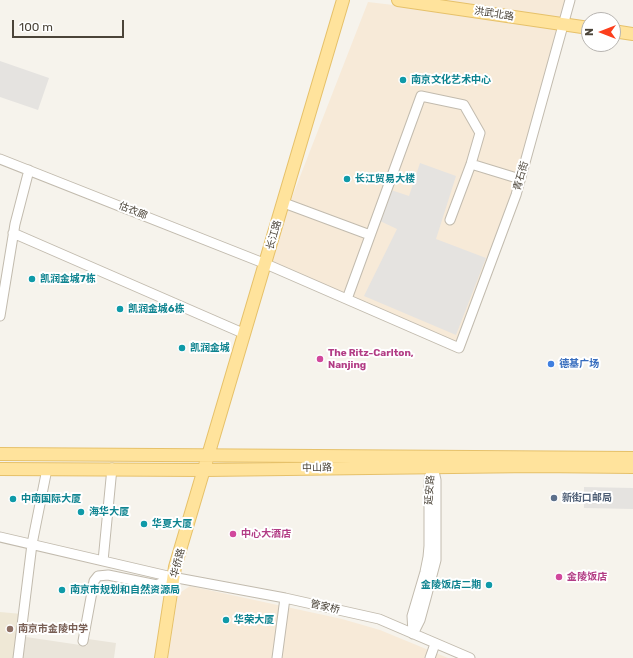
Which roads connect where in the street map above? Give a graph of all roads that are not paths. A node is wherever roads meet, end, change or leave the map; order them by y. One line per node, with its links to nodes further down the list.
1 (343, 0): 12 (main road, 长江路)
2 (398, 0): 4 (main road, 洪武北路)
3 (570, 0): 4 (street, 青石街)
4 (563, 25): 5 (main road, 洪武北路); 20 (street, 青石街)
5 (581, 27)
6 (621, 32): 7 (main road)
7 (633, 34)
8 (0, 159): 10 (street, 估衣廊)
9 (471, 164): 11 (street); 13 (street); 15 (street)
10 (29, 170): 14 (street); 16 (street, 估衣廊)
11 (520, 179)
12 (284, 203): 15 (street); 16 (main road, 长江路)
13 (450, 220)
14 (14, 233): 18 (street); 19 (street)
15 (370, 235): 17 (street)
16 (266, 264): 17 (street, 估衣廊); 19 (main road, 长江路)
17 (347, 299): 20 (street, 估衣廊)
18 (0, 316)
19 (245, 334): 22 (main road, 长江路)
20 (459, 348)
21 (0, 454): 22 (main road, 中山路); 23 (street)
22 (209, 455): 23 (main road, 中山路); 31 (main road, 长江路)
23 (537, 457): 24 (main road, 中山路)
24 (569, 457): 25 (street)
25 (633, 458)
26 (433, 467): 27 (main road, 中山路); 31 (main road, 中山路); 37 (street, 延安路)
27 (633, 467)
28 (112, 468): 30 (main road, 中山路); 31 (main road, 中山路); 34 (street)
29 (0, 469): 30 (main road, 中山路)
30 (47, 469): 33 (street)
31 (205, 470): 35 (main road, 华侨路)
32 (0, 537): 33 (street, 管家桥)
33 (32, 544): 34 (street, 管家桥); 40 (street)
34 (103, 561): 35 (street, 管家桥)
35 (173, 577): 36 (street, 管家桥); 38 (street); 41 (main road, 华侨路)
36 (285, 598): 37 (street, 管家桥); 42 (street)
37 (413, 634): 39 (street, 管家桥)
38 (83, 641)
39 (435, 644): 43 (street); 44 (street, 管家桥)
40 (18, 658)
41 (161, 658)
42 (277, 658)
43 (430, 658)
44 (470, 658)

